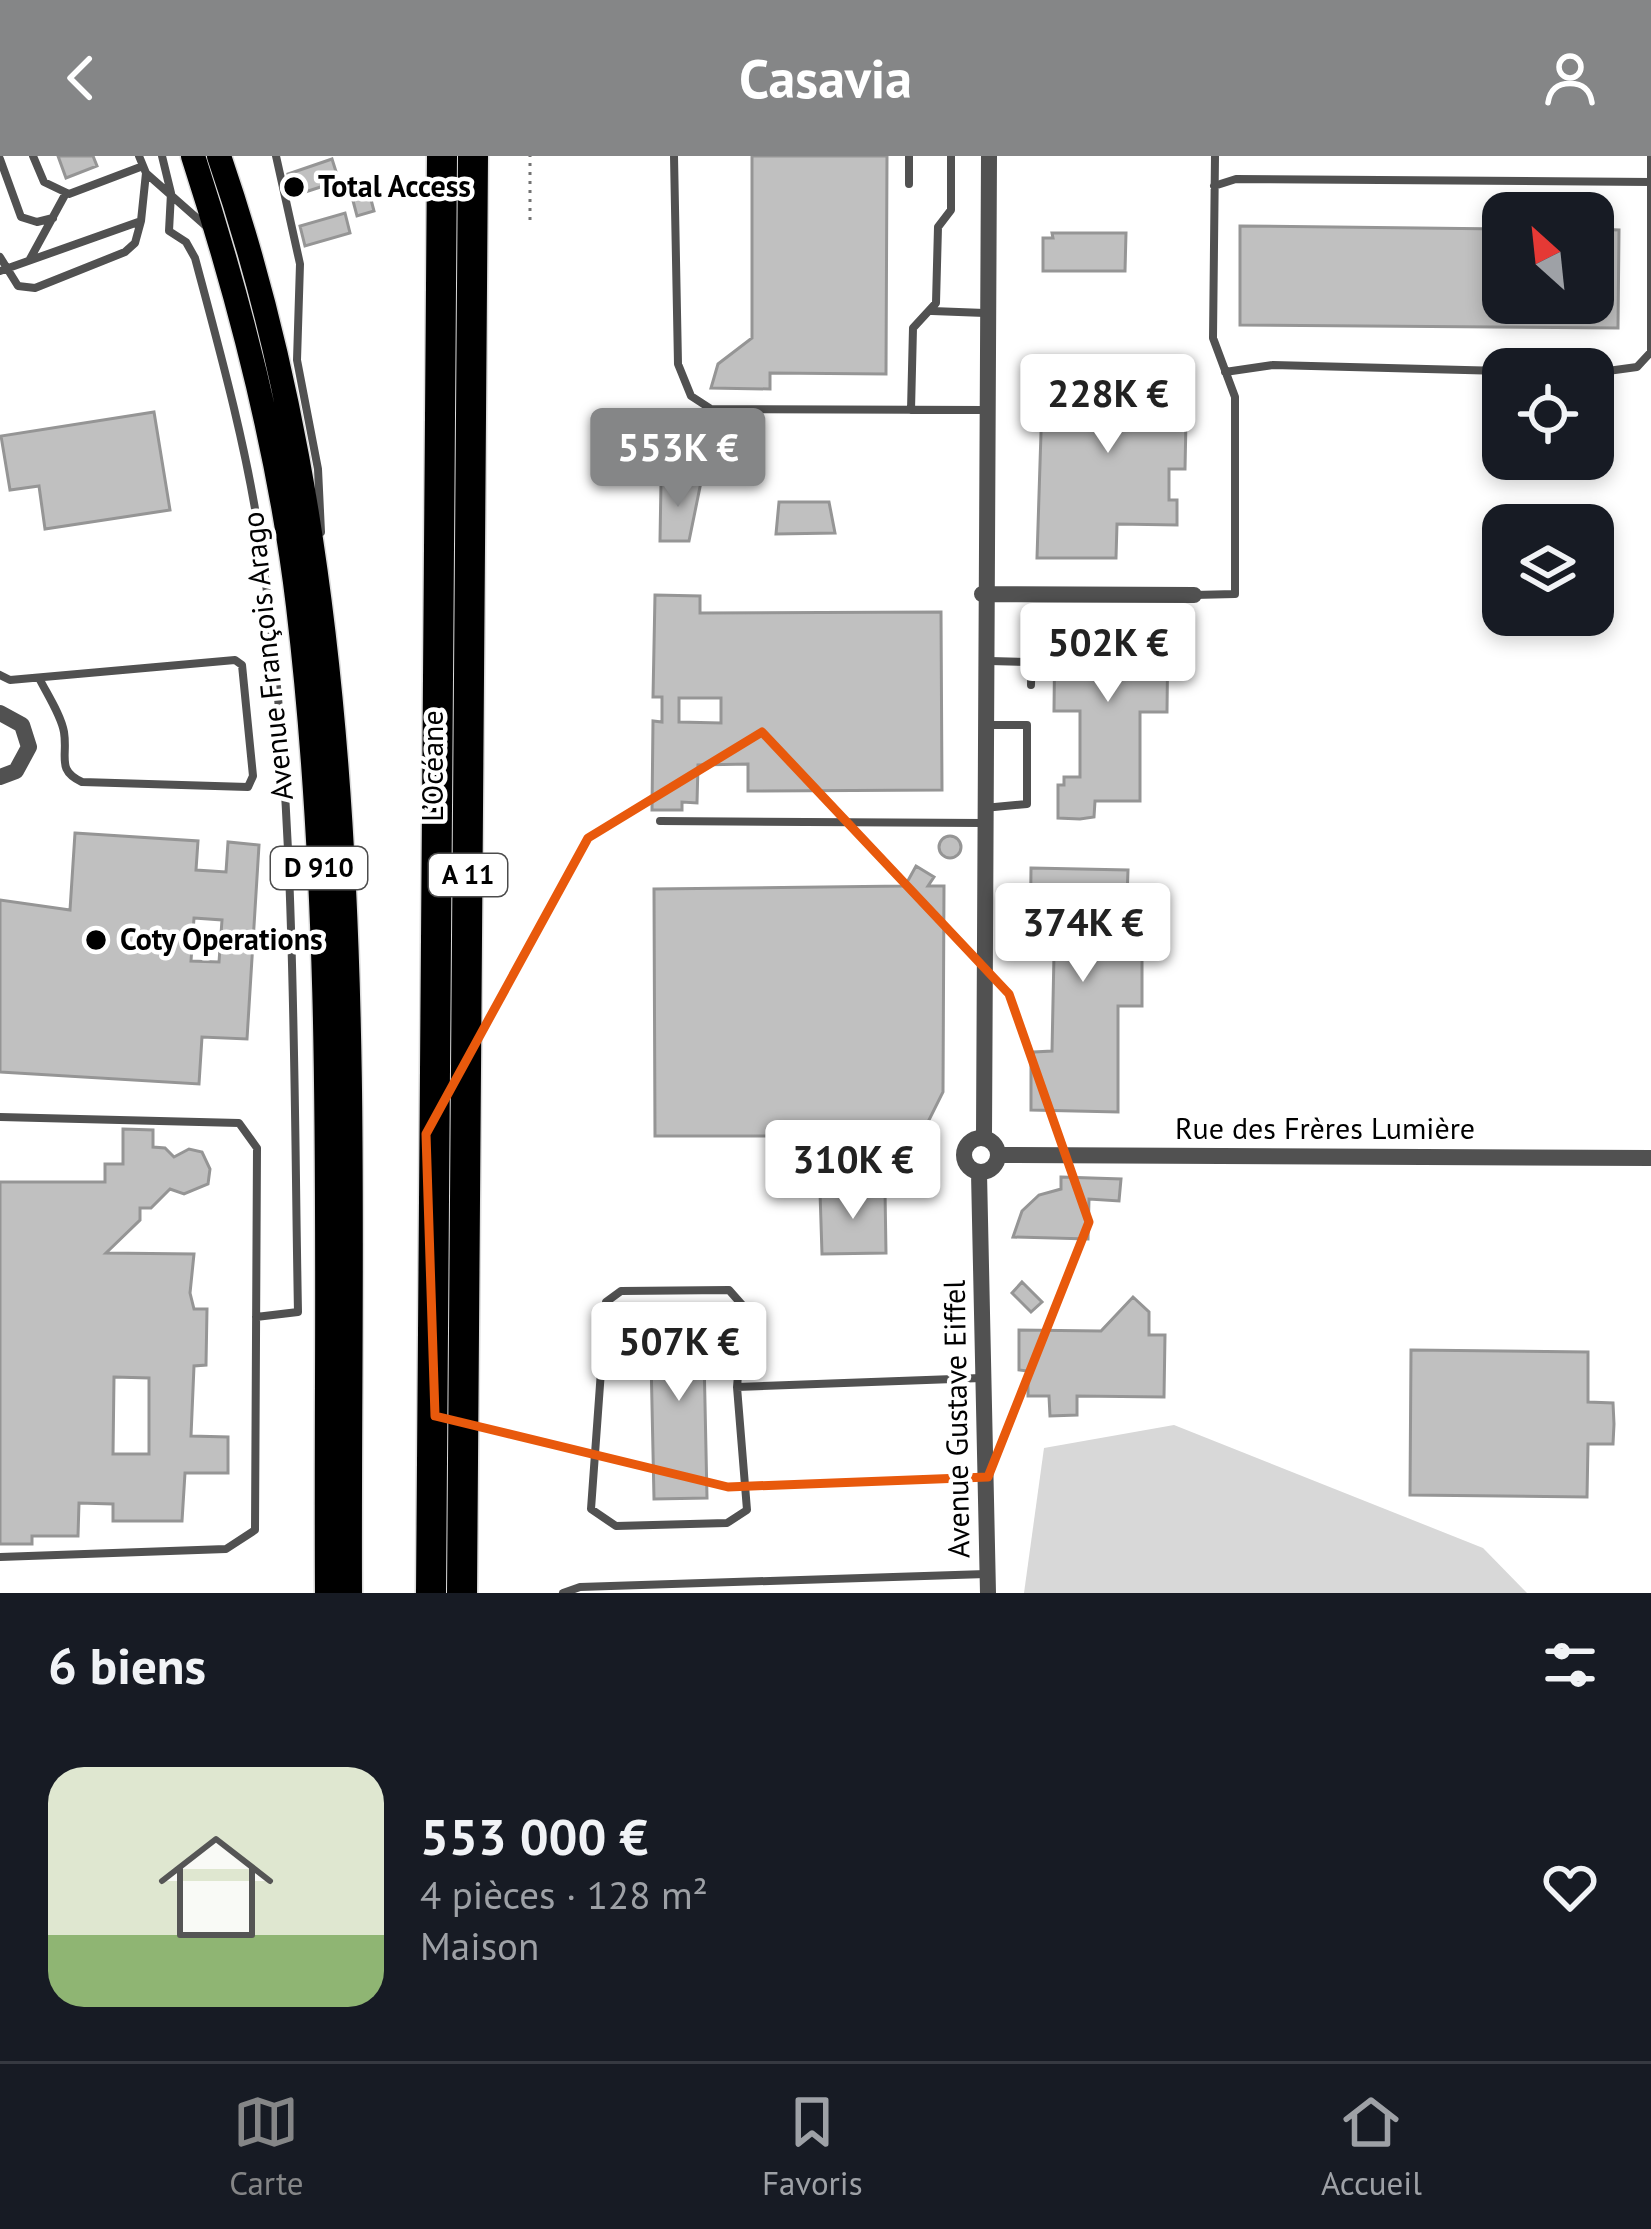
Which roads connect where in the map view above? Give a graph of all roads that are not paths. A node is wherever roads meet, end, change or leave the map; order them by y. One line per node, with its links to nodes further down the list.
1 (33, 156): 20 (lane)
2 (162, 156): 19 (lane)
3 (193, 156): 23 (main road, Avenue François Arago / D 910)
4 (219, 156): 36 (main road, Avenue François Arago / D 910)
5 (276, 156): 36 (lane)
6 (442, 156): 61 (highway, L’Océane / A 11)
7 (473, 156): 62 (highway, L’Océane / A 11)
8 (674, 156): 32 (lane)
9 (909, 156): 17 (lane)
10 (951, 156): 27 (lane)
11 (988, 156): 28 (street)
12 (1215, 156): 18 (lane)
13 (1651, 156): 16 (lane)
14 (0, 159): 21 (lane)
15 (143, 165): 19 (lane); 20 (lane); 22 (lane)
16 (1651, 182): 18 (lane); 30 (lane)
17 (909, 184)
18 (1214, 186): 31 (lane)
19 (171, 193): 23 (lane); 54 (lane)
20 (65, 194): 21 (lane)
21 (53, 218): 25 (lane)
22 (141, 221): 25 (lane); 26 (lane)
23 (221, 242): 59 (main road, Avenue François Arago / D 910)
24 (0, 257): 26 (lane)
25 (30, 260): 26 (lane)
26 (2, 270)
27 (932, 311): 28 (lane); 32 (lane)
28 (986, 313): 33 (street)
29 (1482, 370): 31 (lane)
30 (1614, 370)
31 (1226, 372): 35 (lane)
32 (911, 410): 33 (lane)
33 (985, 410): 34 (street)
34 (982, 594): 35 (street); 38 (street)
35 (1194, 595)
36 (323, 600): 60 (main road, Avenue François Arago / D 910)
37 (1032, 632): 39 (lane)
38 (982, 661): 39 (lane); 45 (street)
39 (1031, 662): 42 (lane)
40 (0, 675): 41 (lane)
41 (39, 678): 41 (lane)
42 (1031, 685)
43 (0, 702): 44 (street)
44 (7, 715): 46 (street)
45 (982, 725): 47 (street); 47 (lane)
46 (0, 777)
47 (983, 816): 48 (lane); 50 (street)
48 (660, 821)
49 (0, 1117): 54 (lane)
50 (984, 1137): 51 (street); 53 (street)
51 (999, 1155): 52 (street, Rue des Frères Lumière); 53 (street)
52 (1651, 1158)
53 (979, 1172): 55 (street, Avenue Gustave Eiffel)
54 (256, 1317): 57 (lane)
55 (983, 1378): 56 (lane); 58 (street, Avenue Gustave Eiffel)
56 (736, 1388): 56 (lane)
57 (0, 1557)
58 (988, 1584): 63 (lane)
59 (327, 1593)
60 (350, 1593)
61 (431, 1593)
62 (462, 1593)
63 (563, 1593)

